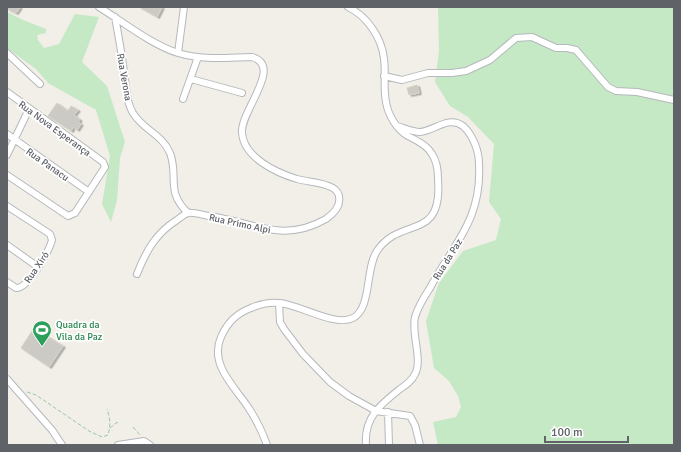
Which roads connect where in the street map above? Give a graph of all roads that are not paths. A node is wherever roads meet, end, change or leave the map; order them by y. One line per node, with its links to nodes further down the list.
1 (99, 7): 4 (street, Rua Primo Alpi)
2 (184, 7): 6 (street)
3 (348, 7): 8 (street)
4 (115, 17): 6 (street, Rua Primo Alpi); 23 (street, Rua Verona)
5 (7, 53): 10 (street)
6 (178, 53): 7 (street, Rua Primo Alpi)
7 (198, 57): 9 (street); 23 (street, Rua Primo Alpi)
8 (384, 76): 14 (street); 16 (street)
9 (191, 79): 12 (street); 13 (street)
10 (40, 84)
11 (7, 92): 15 (street, Rua Nova Esperança)
12 (242, 93)
13 (184, 99)
14 (674, 100)
15 (29, 109): 18 (street); 21 (street, Rua Nova Esperança)
16 (397, 126): 28 (street); 30 (street, Rua da Paz)
17 (7, 134): 18 (street, Rua Panacu)
18 (13, 139): 19 (street); 21 (street, Rua Panacu)
19 (7, 155)
20 (7, 175): 21 (street)
21 (89, 192)
22 (7, 206): 25 (street, Rua Xiró)
23 (188, 213): 26 (street)
24 (7, 245): 25 (street)
25 (38, 267): 27 (street, Rua Xiró)
26 (137, 274)
27 (7, 282)
28 (279, 303): 30 (street); 35 (street)
29 (7, 379): 32 (street)
30 (376, 411): 31 (street); 36 (street, Rua da Paz)
31 (388, 412): 37 (street); 38 (street)
32 (62, 445)
33 (118, 445): 34 (street)
34 (150, 445)
35 (267, 445)
36 (366, 445)
37 (389, 445)
38 (420, 445)

